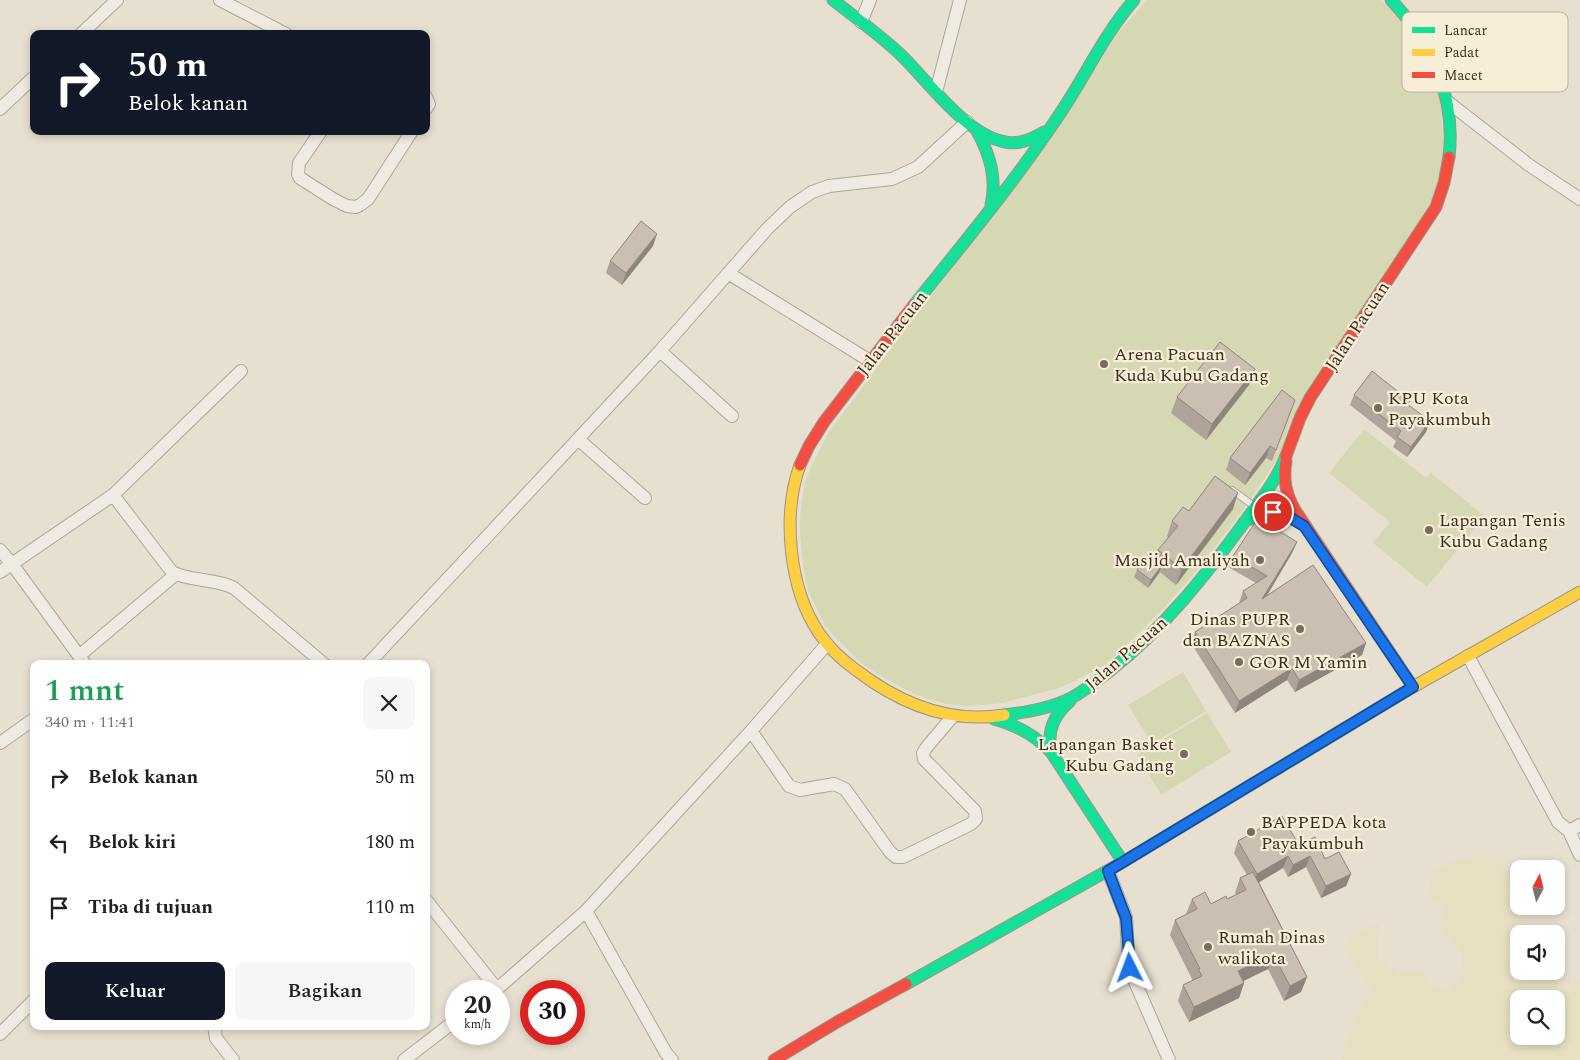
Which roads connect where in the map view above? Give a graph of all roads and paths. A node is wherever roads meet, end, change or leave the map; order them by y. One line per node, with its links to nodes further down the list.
1 (117, 0): 11 (street)
2 (220, 0): 8 (street)
3 (833, 0): 10 (street)
4 (870, 0): 10 (street)
5 (960, 0): 14 (street)
6 (1134, 0): 18 (street, Jalan Pacuan)
7 (1391, 0): 9 (street, Jalan Pacuan)
8 (236, 4): 12 (street)
9 (1402, 12)
10 (861, 22): 14 (street)
11 (85, 30)
12 (279, 30)
13 (30, 82): 17 (street)
14 (936, 92): 19 (street)
15 (1444, 92): 16 (street, Jalan Pacuan)
16 (1448, 102): 22 (street); 30 (street, Jalan Pacuan)
17 (0, 109)
18 (1053, 125): 19 (street); 23 (street, Jalan Pacuan)
19 (972, 127): 23 (street); 24 (street)
20 (318, 135): 21 (street)
21 (409, 135)
22 (1580, 198)
23 (991, 206): 26 (street, Jalan Pacuan)
24 (728, 273): 25 (street); 26 (street)
25 (660, 351): 28 (street); 29 (street)
26 (870, 361): 42 (street, Jalan Pacuan)
27 (241, 371): 32 (street)
28 (732, 416)
29 (578, 439): 33 (street); 46 (street)
30 (1291, 446): 34 (street, Jalan Pacuan); 36 (street)
31 (1224, 484): 34 (lane)
32 (112, 495): 38 (street); 40 (street)
33 (645, 498)
34 (1254, 507): 35 (street, Jalan Pacuan)
35 (1243, 523): 36 (street); 48 (street, Jalan Pacuan)
36 (1304, 526): 47 (street)
37 (0, 550): 38 (street)
38 (12, 564): 39 (street); 44 (street)
39 (0, 572)
40 (176, 574): 44 (street); 45 (street)
41 (1580, 592): 43 (street)
42 (827, 644): 49 (street, Jalan Pacuan); 52 (street)
43 (1468, 656): 47 (street); 55 (street)
44 (83, 660)
45 (319, 660)
46 (372, 660)
47 (1413, 687): 57 (street)
48 (1075, 696): 50 (street, Jalan Pacuan); 54 (street)
49 (953, 716): 50 (street, Jalan Pacuan); 52 (street)
50 (988, 718): 54 (street)
51 (30, 722): 53 (street)
52 (751, 731): 60 (street)
53 (0, 743)
54 (1051, 752): 57 (street)
55 (1574, 828): 56 (street)
56 (1580, 855)
57 (1123, 862): 58 (street)
58 (1108, 871): 70 (street); 71 (street)
59 (430, 905): 61 (street)
60 (586, 911): 62 (street); 69 (street)
61 (488, 980)
62 (507, 980)
63 (30, 1004): 66 (street)
64 (445, 1028): 68 (street)
65 (215, 1030): 67 (street)
66 (0, 1034)
67 (233, 1060)
68 (404, 1060)
69 (672, 1060)
70 (774, 1060)
71 (1169, 1060)

